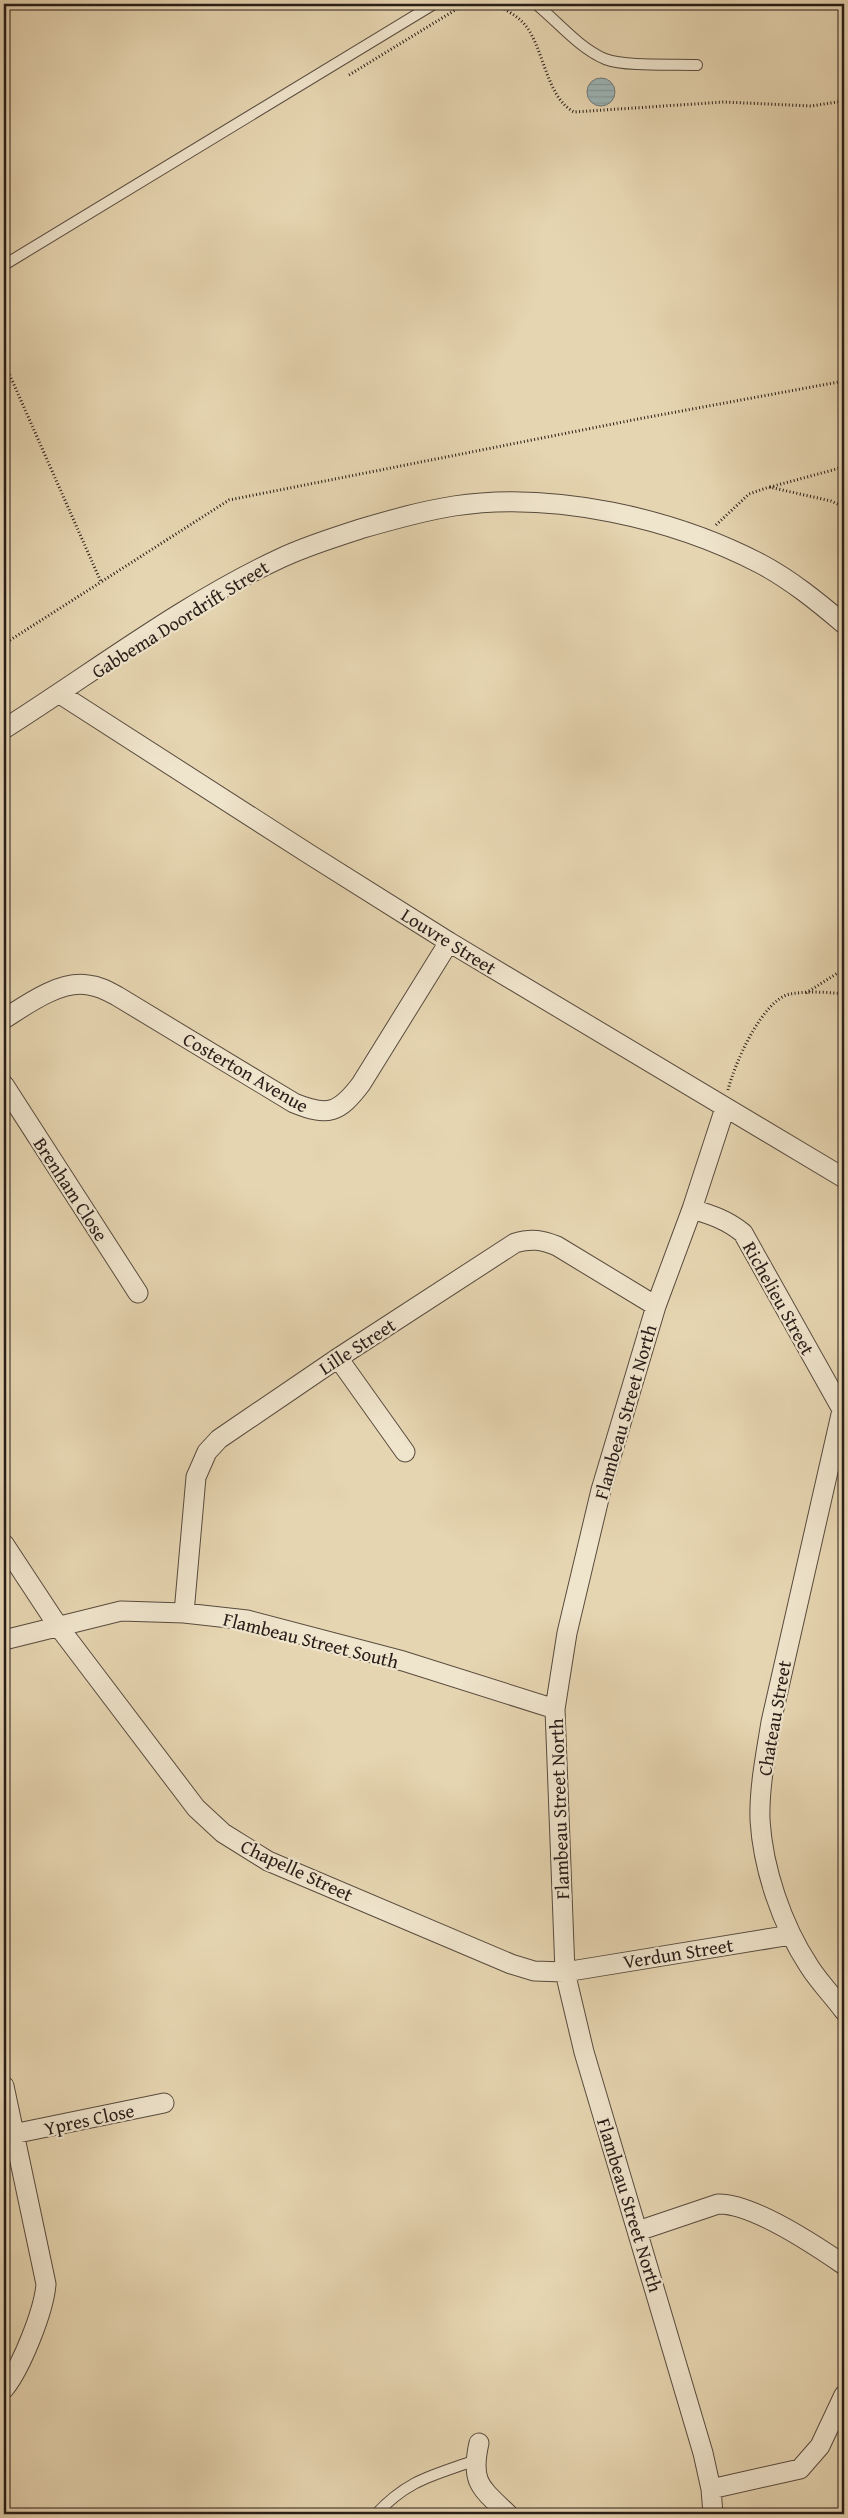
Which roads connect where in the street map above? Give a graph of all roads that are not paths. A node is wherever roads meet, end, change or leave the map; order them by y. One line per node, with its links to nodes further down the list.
1 (434, 4): 4 (lane)
2 (536, 4): 3 (lane)
3 (697, 64)
4 (4, 265)
5 (844, 624): 6 (street, Gabbema Doordrift Street)
6 (60, 694): 7 (street, Gabbema Doordrift Street); 8 (street, Louvre Street)
7 (4, 729)
8 (449, 942): 9 (street, Costerton Avenue); 11 (street, Louvre Street)
9 (4, 1019)
10 (4, 1085): 14 (street, Brenham Close)
11 (725, 1108): 12 (street, Louvre Street); 13 (street, Flambeau Street North)
12 (844, 1178)
13 (692, 1209): 15 (street, Flambeau Street North); 17 (street, Richelieu Street)
14 (138, 1293)
15 (656, 1306): 16 (street, Lille Street); 23 (street, Flambeau Street North)
16 (338, 1358): 18 (street); 20 (street, Lille Street)
17 (843, 1411): 24 (street, Chateau Street)
18 (405, 1452)
19 (4, 1544): 21 (street, Chapelle Street)
20 (184, 1613): 21 (street, Flambeau Street South); 23 (street, Flambeau Street South)
21 (58, 1626): 22 (street, Flambeau Street South); 25 (street, Chapelle Street)
22 (4, 1640)
23 (555, 1709): 25 (street, Flambeau Street North)
24 (791, 1935): 25 (street, Verdun Street); 26 (street, Chateau Street)
25 (565, 1972): 30 (street, Flambeau Street North)
26 (844, 2011)
27 (4, 2086): 29 (street)
28 (164, 2103): 29 (street, Ypres Close)
29 (13, 2134): 32 (street)
30 (638, 2231): 31 (street); 35 (street, Flambeau Street North)
31 (844, 2265)
32 (4, 2389)
33 (844, 2395): 35 (street)
34 (477, 2451): 36 (lane); 37 (street)
35 (711, 2489): 38 (street, Flambeau Street North)
36 (376, 2514)
37 (508, 2514)
38 (713, 2514)

